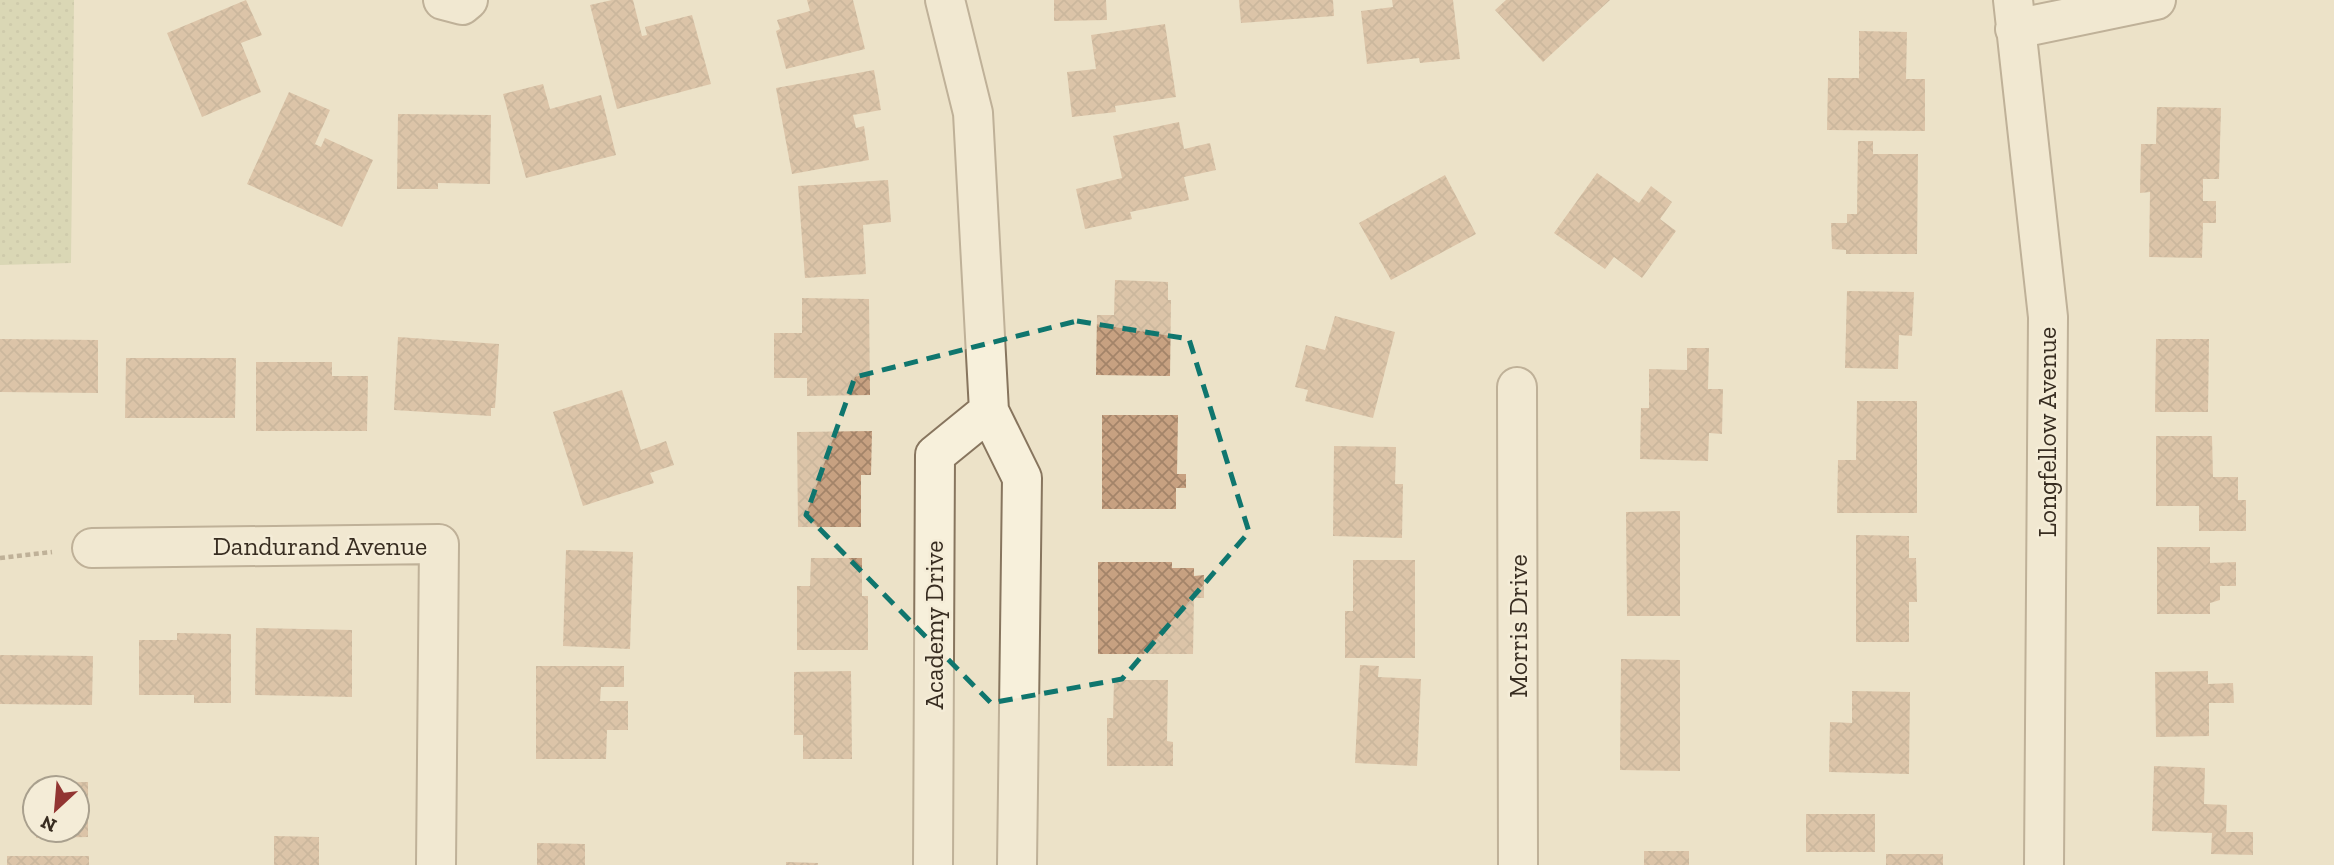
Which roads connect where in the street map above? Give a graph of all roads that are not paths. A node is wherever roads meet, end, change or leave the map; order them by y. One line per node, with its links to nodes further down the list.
1 (443, 0): 2 (street)
2 (468, 0)
3 (945, 0): 7 (street)
4 (2156, 0): 5 (street)
5 (2014, 15): 13 (street, Longfellow Avenue)
6 (1517, 387): 12 (street, Morris Drive)
7 (989, 411): 10 (street, Academy Drive); 11 (street)
8 (92, 548): 9 (street, Dandurand Avenue)
9 (436, 865)
10 (933, 865)
11 (1017, 865)
12 (1518, 865)
13 (2044, 865)

